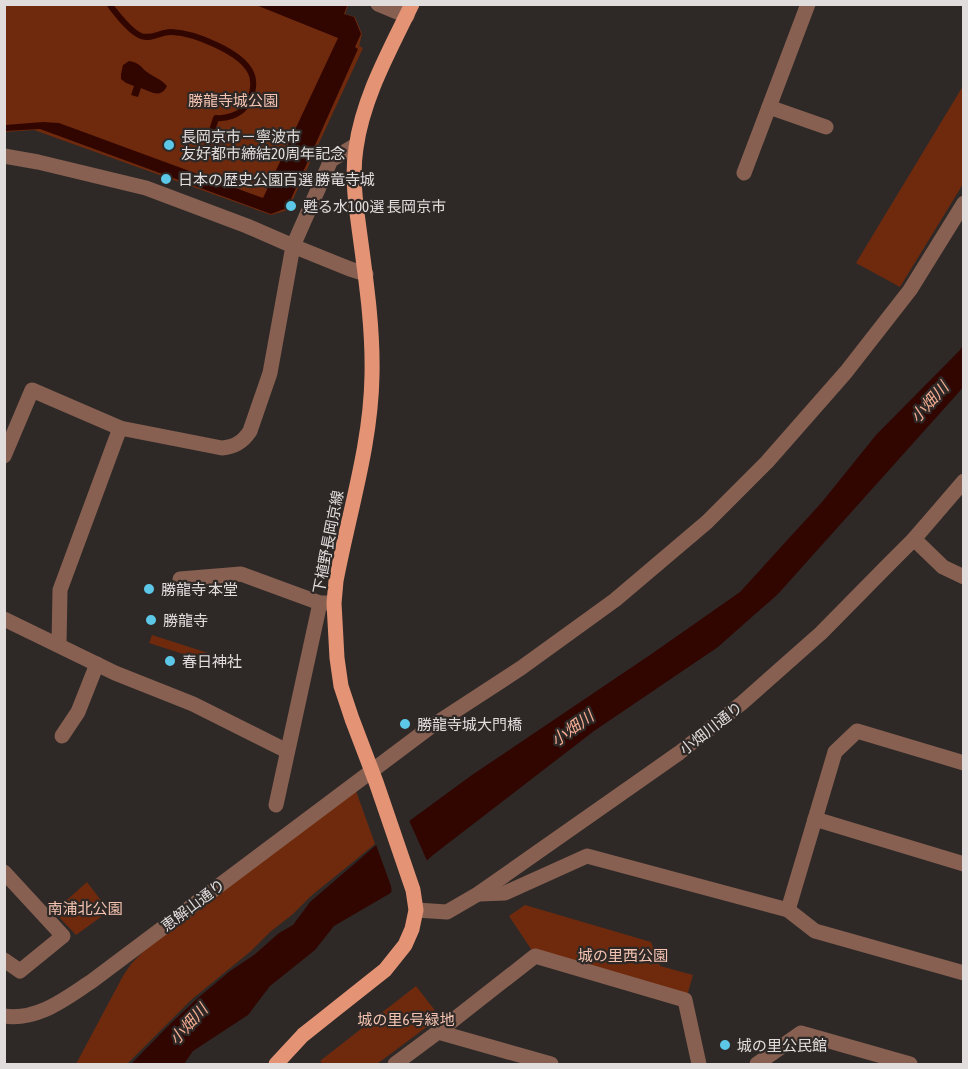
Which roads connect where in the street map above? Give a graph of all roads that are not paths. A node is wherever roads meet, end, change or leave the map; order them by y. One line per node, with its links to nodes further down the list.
1 (378, 4): 3 (street)
2 (808, 4): 4 (street)
3 (410, 10): 6 (main road, 下植野長岡京線)
4 (769, 107): 5 (street); 8 (street)
5 (826, 127)
6 (356, 145): 10 (street); 11 (main road, 下植野長岡京線)
7 (4, 156): 10 (street)
8 (744, 173)
9 (963, 203): 25 (street, 恵解山通り)
10 (293, 246): 11 (street); 12 (street)
11 (366, 274): 18 (main road, 下植野長岡京線)
12 (120, 428): 13 (street); 20 (street)
13 (4, 456)
14 (962, 486): 15 (street, 小畑川通り)
15 (914, 539): 16 (street); 30 (street, 小畑川通り)
16 (963, 577)
17 (180, 579): 18 (street)
18 (327, 603): 23 (street); 25 (main road, 下植野長岡京線)
19 (4, 619): 20 (street)
20 (59, 645): 21 (street)
21 (97, 664): 22 (street); 23 (street)
22 (62, 736)
23 (287, 751): 26 (street)
24 (963, 763): 27 (street)
25 (374, 777): 31 (main road, 下植野長岡京線); 35 (street, 恵解山通り)
26 (276, 805)
27 (815, 819): 28 (street); 32 (street)
28 (963, 864)
29 (4, 872): 33 (street)
30 (478, 894): 31 (street, 小畑川通り); 32 (street)
31 (416, 910): 37 (main road, 下植野長岡京線)
32 (788, 910): 34 (street)
33 (4, 960)
34 (963, 974)
35 (4, 1016)
36 (438, 1032): 38 (street); 39 (street); 40 (street)
37 (276, 1065)
38 (395, 1065)
39 (551, 1065)
40 (699, 1065)
41 (757, 1065): 42 (street)
42 (910, 1065)

